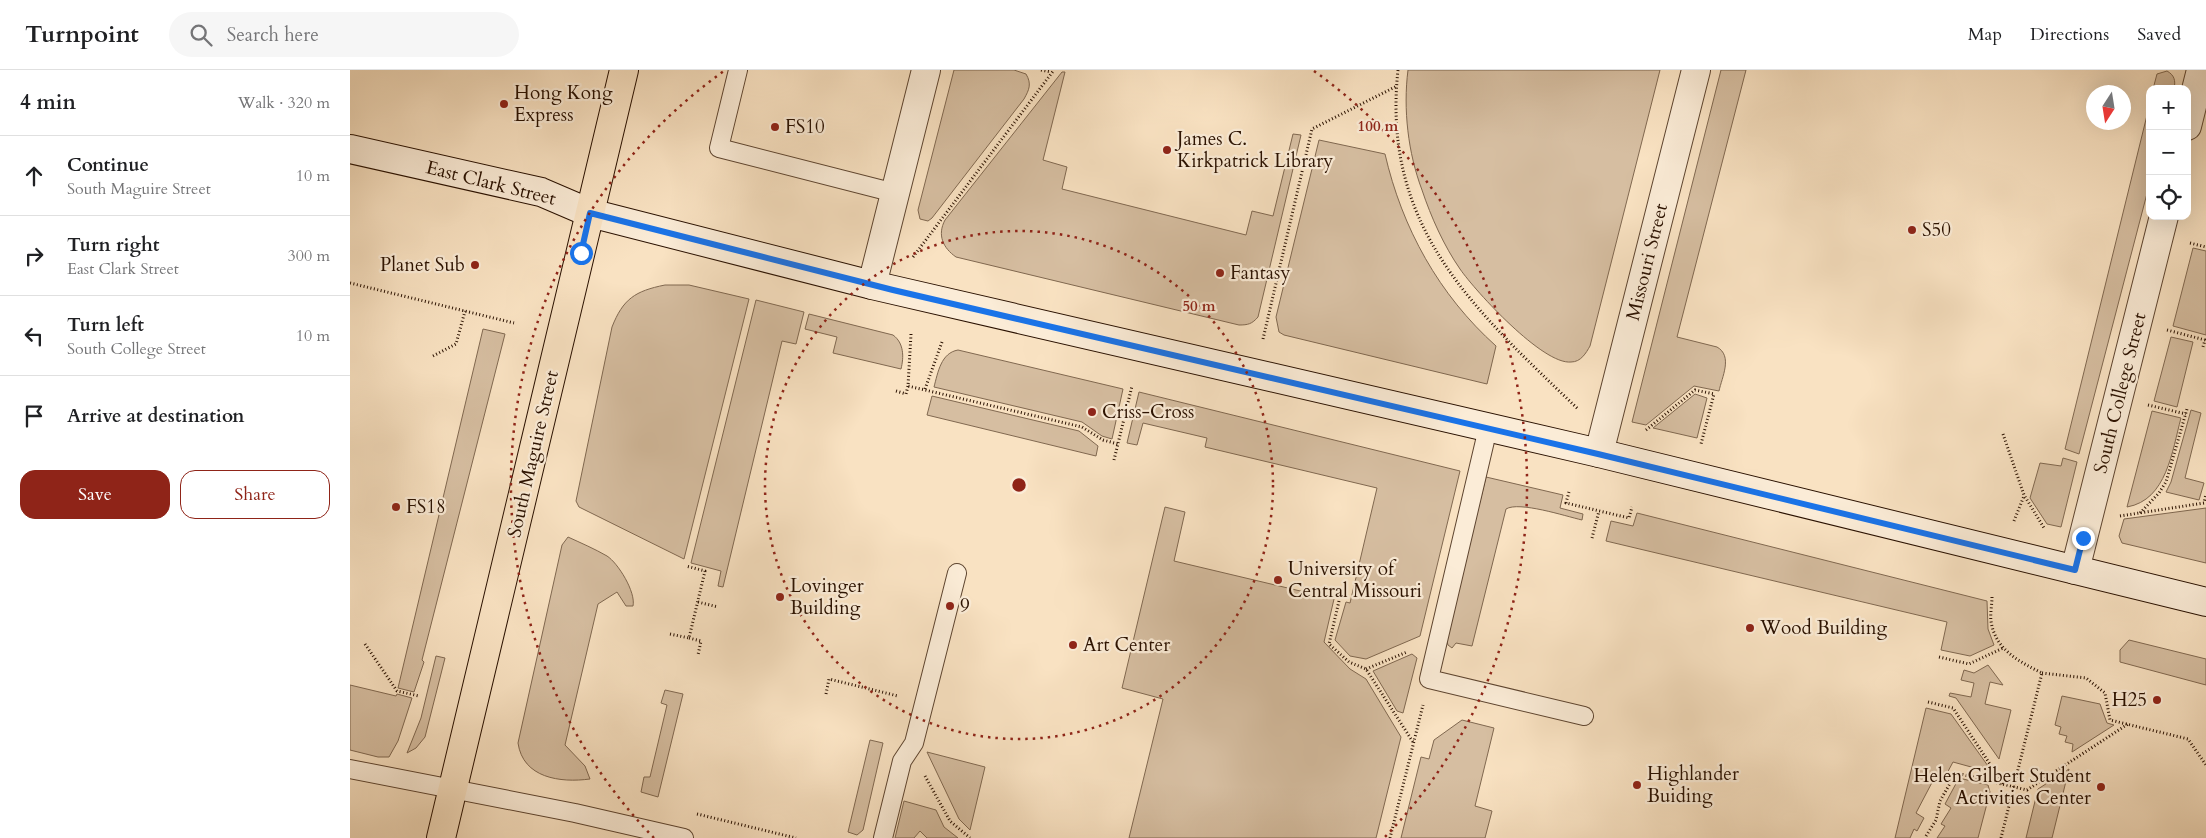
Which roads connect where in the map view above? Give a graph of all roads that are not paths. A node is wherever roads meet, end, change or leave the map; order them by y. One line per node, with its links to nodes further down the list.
1 (624, 70): 9 (main road, South Maguire Street)
2 (738, 70): 8 (lane)
3 (926, 70): 8 (street)
4 (1696, 70): 13 (street, Missouri Street)
5 (2202, 70): 6 (street)
6 (2191, 111)
7 (350, 149): 9 (street, East Clark Street)
8 (895, 193): 11 (street)
9 (590, 213): 11 (street, East Clark Street); 19 (main road, South Maguire Street)
10 (2163, 220): 14 (street, South College Street)
11 (872, 285): 12 (street, East Clark Street)
12 (1488, 428): 13 (street, East Clark Street); 17 (lane)
13 (1598, 454): 14 (street, East Clark Street)
14 (2075, 570): 16 (street, East Clark Street)
15 (957, 573): 22 (lane)
16 (2206, 602)
17 (1584, 716)
18 (350, 769): 19 (lane)
19 (452, 789): 20 (main road, South Maguire Street); 21 (lane)
20 (441, 838)
21 (684, 838)
22 (883, 838)

